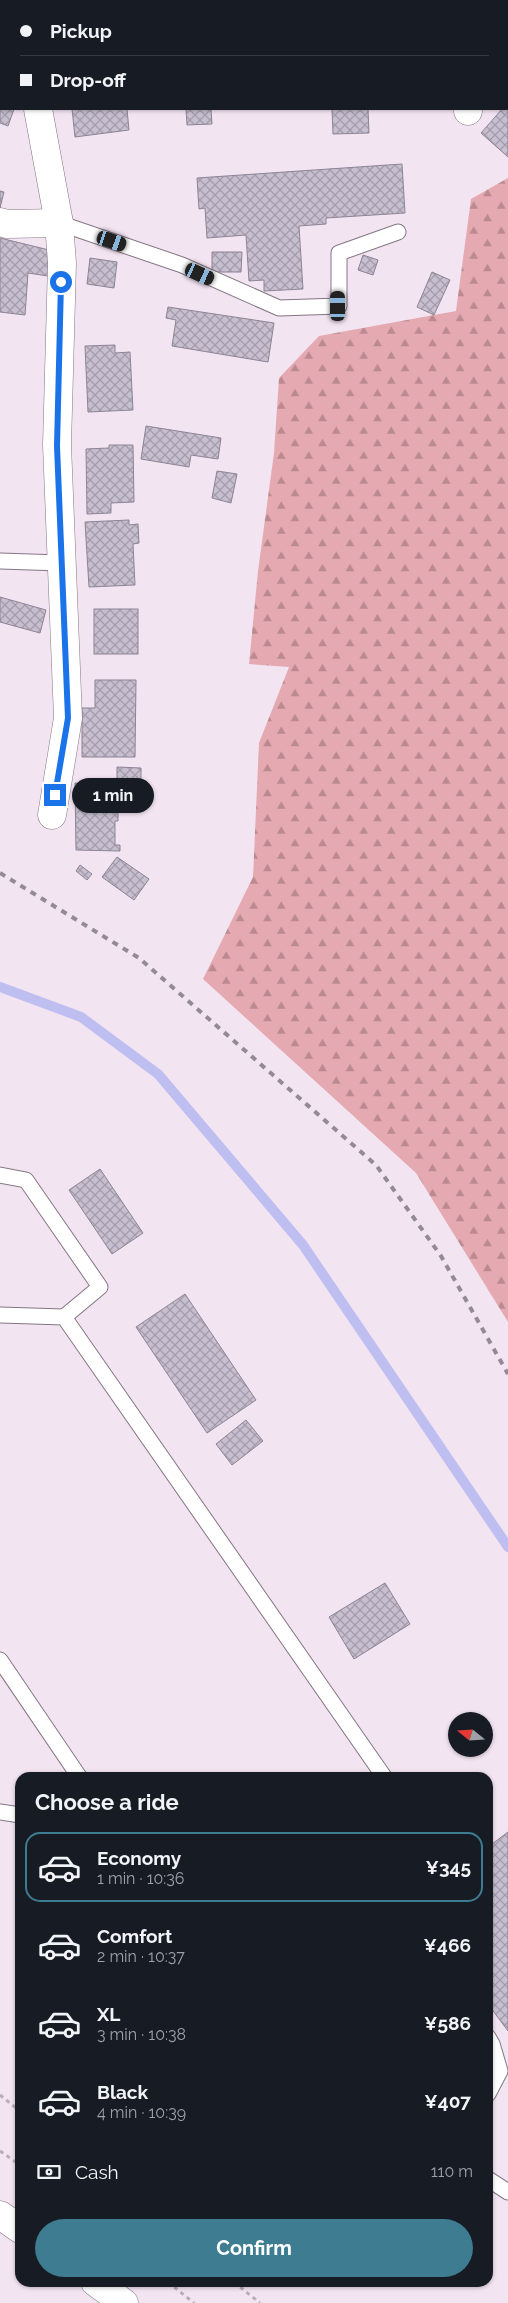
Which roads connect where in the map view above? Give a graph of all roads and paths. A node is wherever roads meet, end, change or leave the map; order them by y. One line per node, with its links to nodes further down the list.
1 (38, 110): 3 (main road)
2 (0, 222): 3 (main road)
3 (59, 223): 4 (lane); 6 (main road)
4 (398, 232)
5 (0, 560): 6 (lane)
6 (62, 563): 7 (main road)
7 (52, 814)
8 (0, 1175): 10 (lane)
9 (0, 1315): 10 (lane)
10 (64, 1317): 13 (lane)
11 (0, 1660): 12 (lane)
12 (76, 1772)
13 (381, 1772)
14 (0, 1812): 15 (lane)
15 (15, 1814)
16 (493, 2048): 17 (lane)
17 (493, 2085)
18 (0, 2095): 19 (path)
19 (15, 2107)
20 (0, 2150): 21 (path)
21 (15, 2160)
22 (493, 2183): 23 (lane)
23 (508, 2192)
24 (0, 2215): 25 (main road)
25 (15, 2226)
26 (102, 2287): 29 (main road)
27 (174, 2287): 30 (path)
28 (240, 2287): 31 (path)
29 (124, 2303)
30 (194, 2303)
31 (260, 2303)

